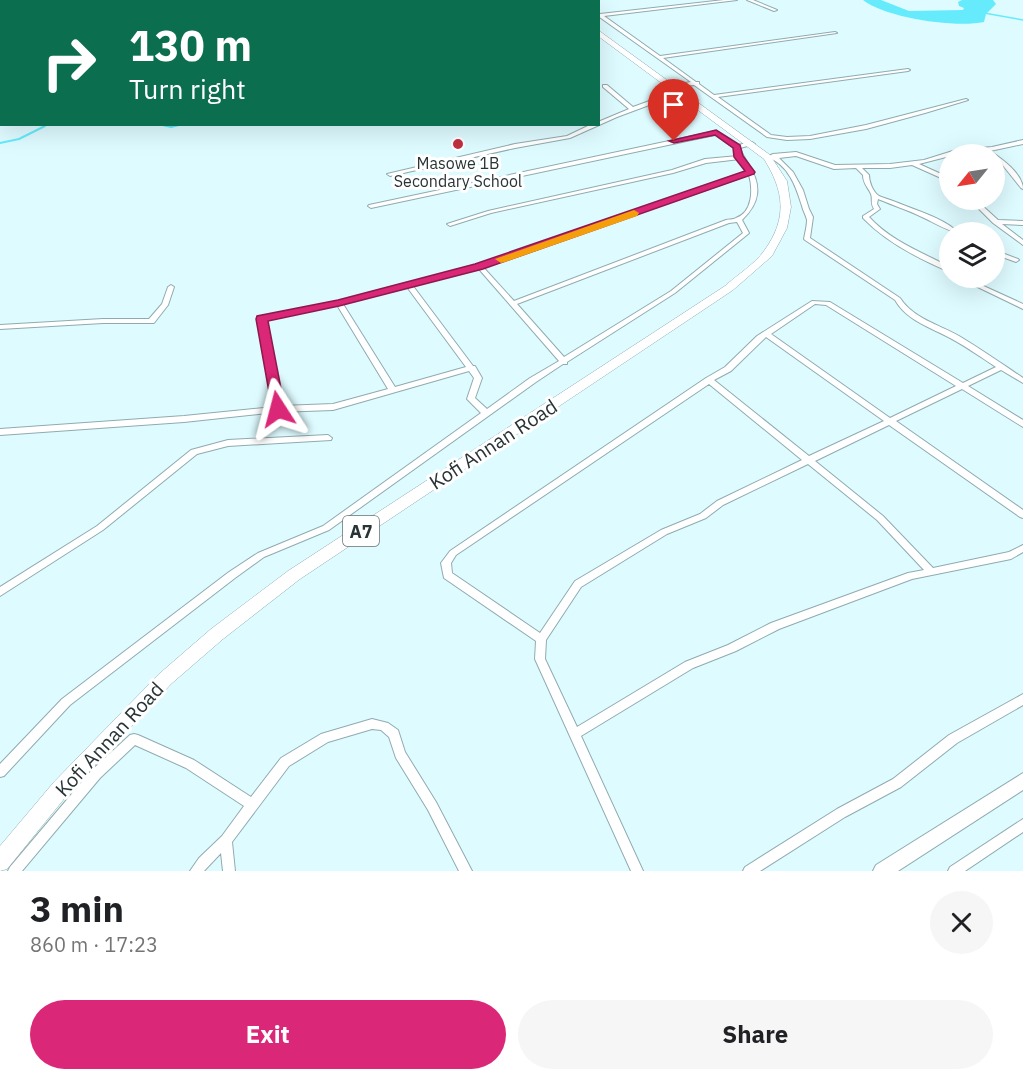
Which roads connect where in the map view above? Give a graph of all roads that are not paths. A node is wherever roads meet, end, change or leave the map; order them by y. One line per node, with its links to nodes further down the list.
1 (735, 0): 6 (street)
2 (749, 0): 3 (street)
3 (775, 10)
4 (836, 33): 6 (street)
5 (600, 34): 10 (main road, Kofi Annan Road / A7)
6 (661, 57): 8 (street)
7 (908, 70): 11 (street)
8 (697, 83): 10 (street); 11 (street)
9 (605, 86): 13 (street)
10 (673, 86): 14 (street); 19 (main road, Kofi Annan Road / A7)
11 (715, 96): 12 (street)
12 (966, 100)
13 (626, 102): 14 (street); 15 (street)
14 (645, 104): 15 (street)
15 (632, 109): 16 (street)
16 (600, 123)
17 (593, 126): 29 (street)
18 (1023, 142): 20 (street)
19 (752, 144): 21 (street); 23 (main road, Kofi Annan Road / A7)
20 (1005, 146)
21 (737, 147): 22 (street); 33 (street)
22 (739, 157): 28 (street); 40 (street)
23 (770, 157): 27 (street); 57 (street); 81 (main road, Kofi Annan Road / A7)
24 (939, 158): 25 (street)
25 (911, 163): 27 (street); 30 (street)
26 (1005, 164): 31 (street)
27 (859, 168): 32 (street)
28 (751, 172): 35 (street); 46 (street)
29 (390, 174)
30 (939, 175)
31 (1023, 187)
32 (875, 196): 38 (street); 45 (street)
33 (371, 206)
34 (983, 210): 36 (street)
35 (738, 220): 51 (street); 55 (street)
36 (995, 222)
37 (1005, 222): 39 (street)
38 (939, 223)
39 (1023, 223)
40 (450, 224)
41 (1005, 230): 42 (street)
42 (1023, 243)
43 (1005, 256): 44 (street)
44 (1016, 260)
45 (939, 264)
46 (479, 266): 47 (street); 51 (street)
47 (408, 285): 50 (street); 56 (street)
48 (171, 287): 53 (street)
49 (983, 288): 52 (street)
50 (339, 303): 61 (street); 62 (street)
51 (514, 303): 55 (street)
52 (1023, 307)
53 (0, 327)
54 (766, 334): 58 (street); 60 (street); 64 (street)
55 (564, 362): 63 (street)
56 (472, 368): 61 (street); 63 (street)
57 (1000, 368): 59 (street); 60 (street)
58 (709, 380): 68 (street); 73 (street)
59 (1023, 381)
60 (962, 386): 64 (street); 65 (street)
61 (393, 391): 62 (street)
62 (278, 409): 66 (street)
63 (487, 414): 76 (street)
64 (890, 421): 68 (street); 69 (street)
65 (1023, 424)
66 (0, 432)
67 (328, 438): 72 (street)
68 (809, 461): 71 (street); 73 (street)
69 (1023, 515)
70 (1023, 548): 71 (street)
71 (930, 570): 75 (street)
72 (0, 592)
73 (540, 639): 75 (street)
74 (1023, 699): 87 (street)
75 (575, 734): 86 (street)
76 (0, 772)
77 (1020, 787): 88 (main road)
78 (253, 805): 80 (street); 82 (street); 85 (street)
79 (1023, 825): 89 (street)
80 (226, 840): 83 (street); 84 (street)
81 (0, 862)
82 (14, 871)
83 (196, 871)
84 (229, 871)
85 (466, 871)
86 (637, 871)
87 (749, 871)
88 (882, 871)
89 (954, 871)

